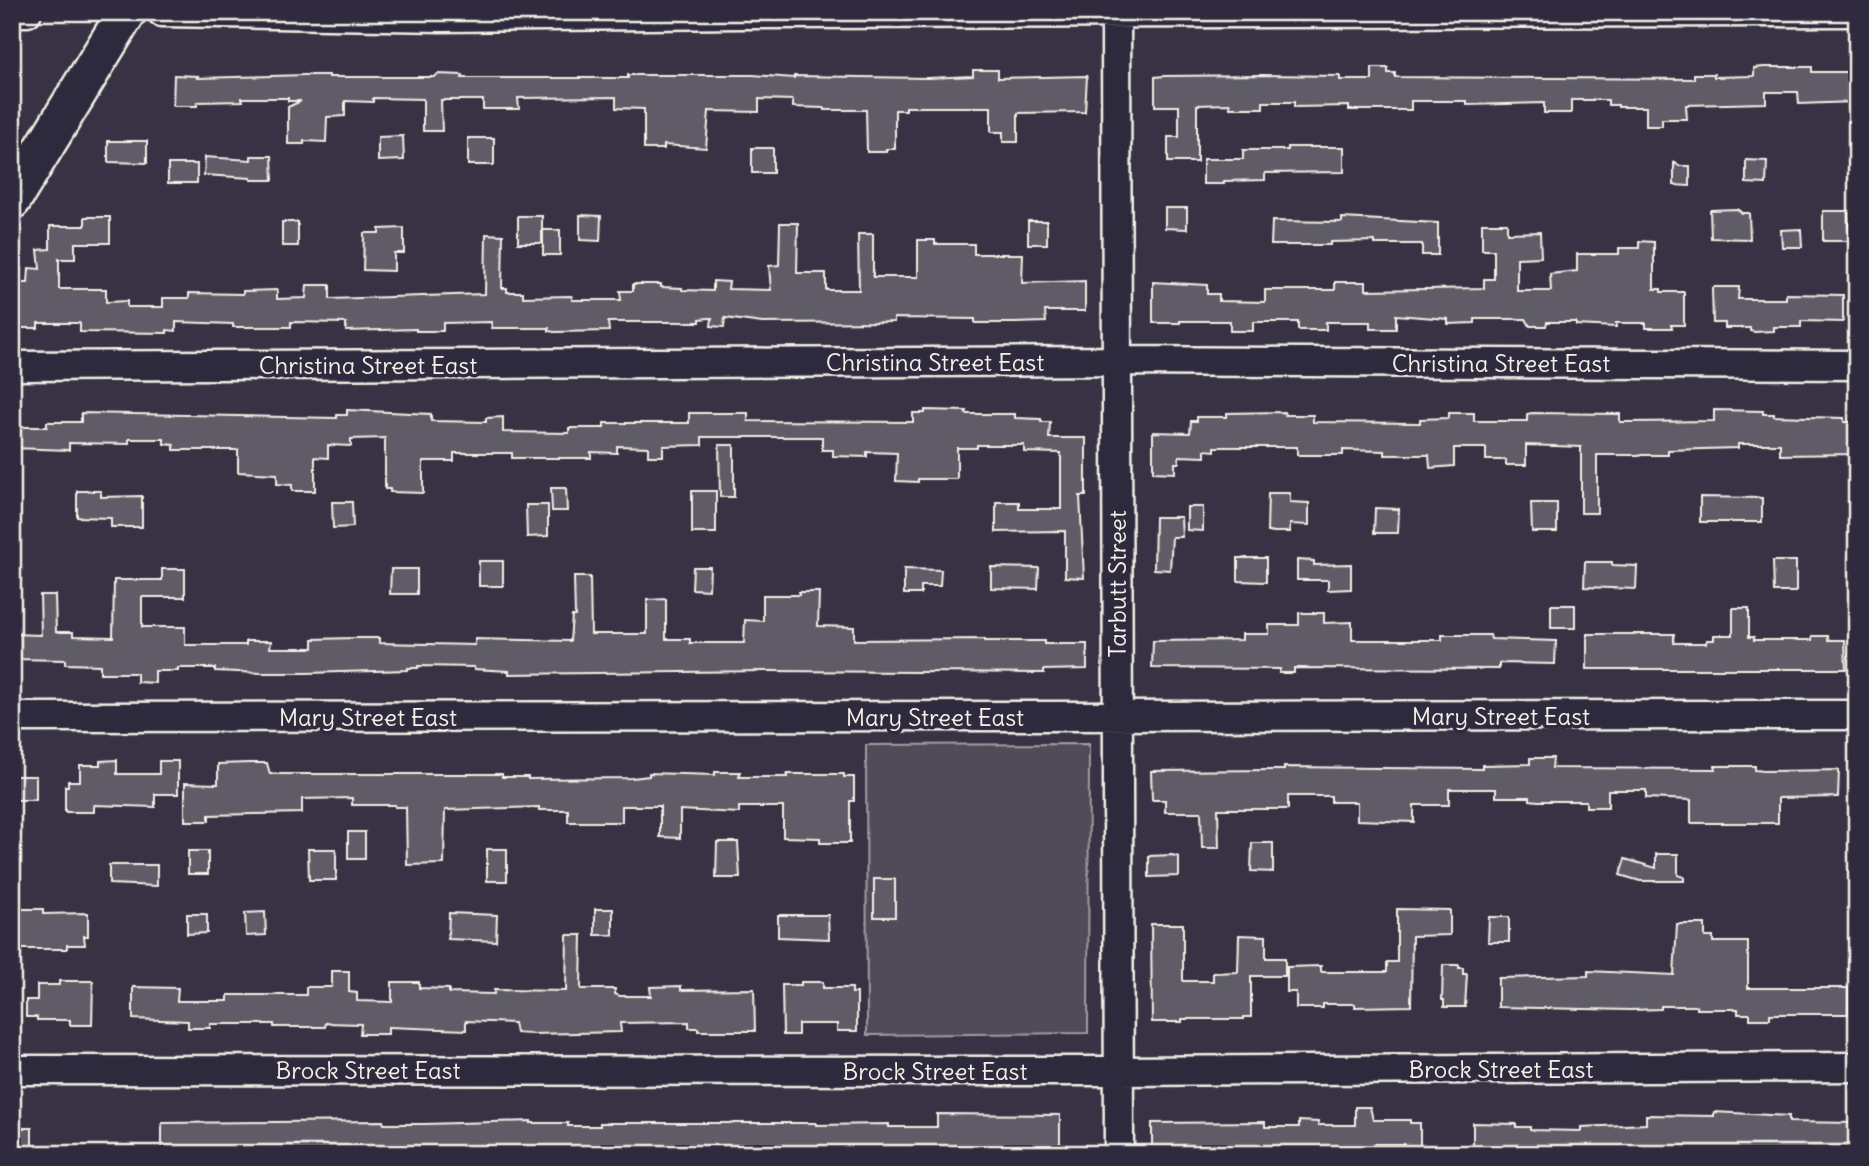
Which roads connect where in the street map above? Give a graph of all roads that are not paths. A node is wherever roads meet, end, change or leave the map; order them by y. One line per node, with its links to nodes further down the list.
1 (12, 12): 2 (street)
2 (27, 12)
3 (127, 12): 11 (main road)
4 (162, 12): 10 (street)
5 (1469, 12): 6 (street); 9 (street)
6 (1857, 12)
7 (743, 13): 8 (street); 10 (street)
8 (1030, 13): 9 (street)
9 (1116, 14): 12 (street, Tarbutt Street)
10 (441, 15)
11 (12, 200)
12 (1117, 361): 13 (street, Christina Street East); 14 (street, Christina Street East); 17 (street, Tarbutt Street)
13 (1857, 365)
14 (12, 366)
15 (1857, 715): 17 (street, Mary Street East)
16 (12, 717): 17 (street, Mary Street East)
17 (1117, 717): 20 (street, Tarbutt Street)
18 (1857, 1067): 20 (street, Brock Street East)
19 (12, 1070): 20 (street, Brock Street East)
20 (1118, 1071): 21 (street, Tarbutt Street)
21 (1119, 1154)

